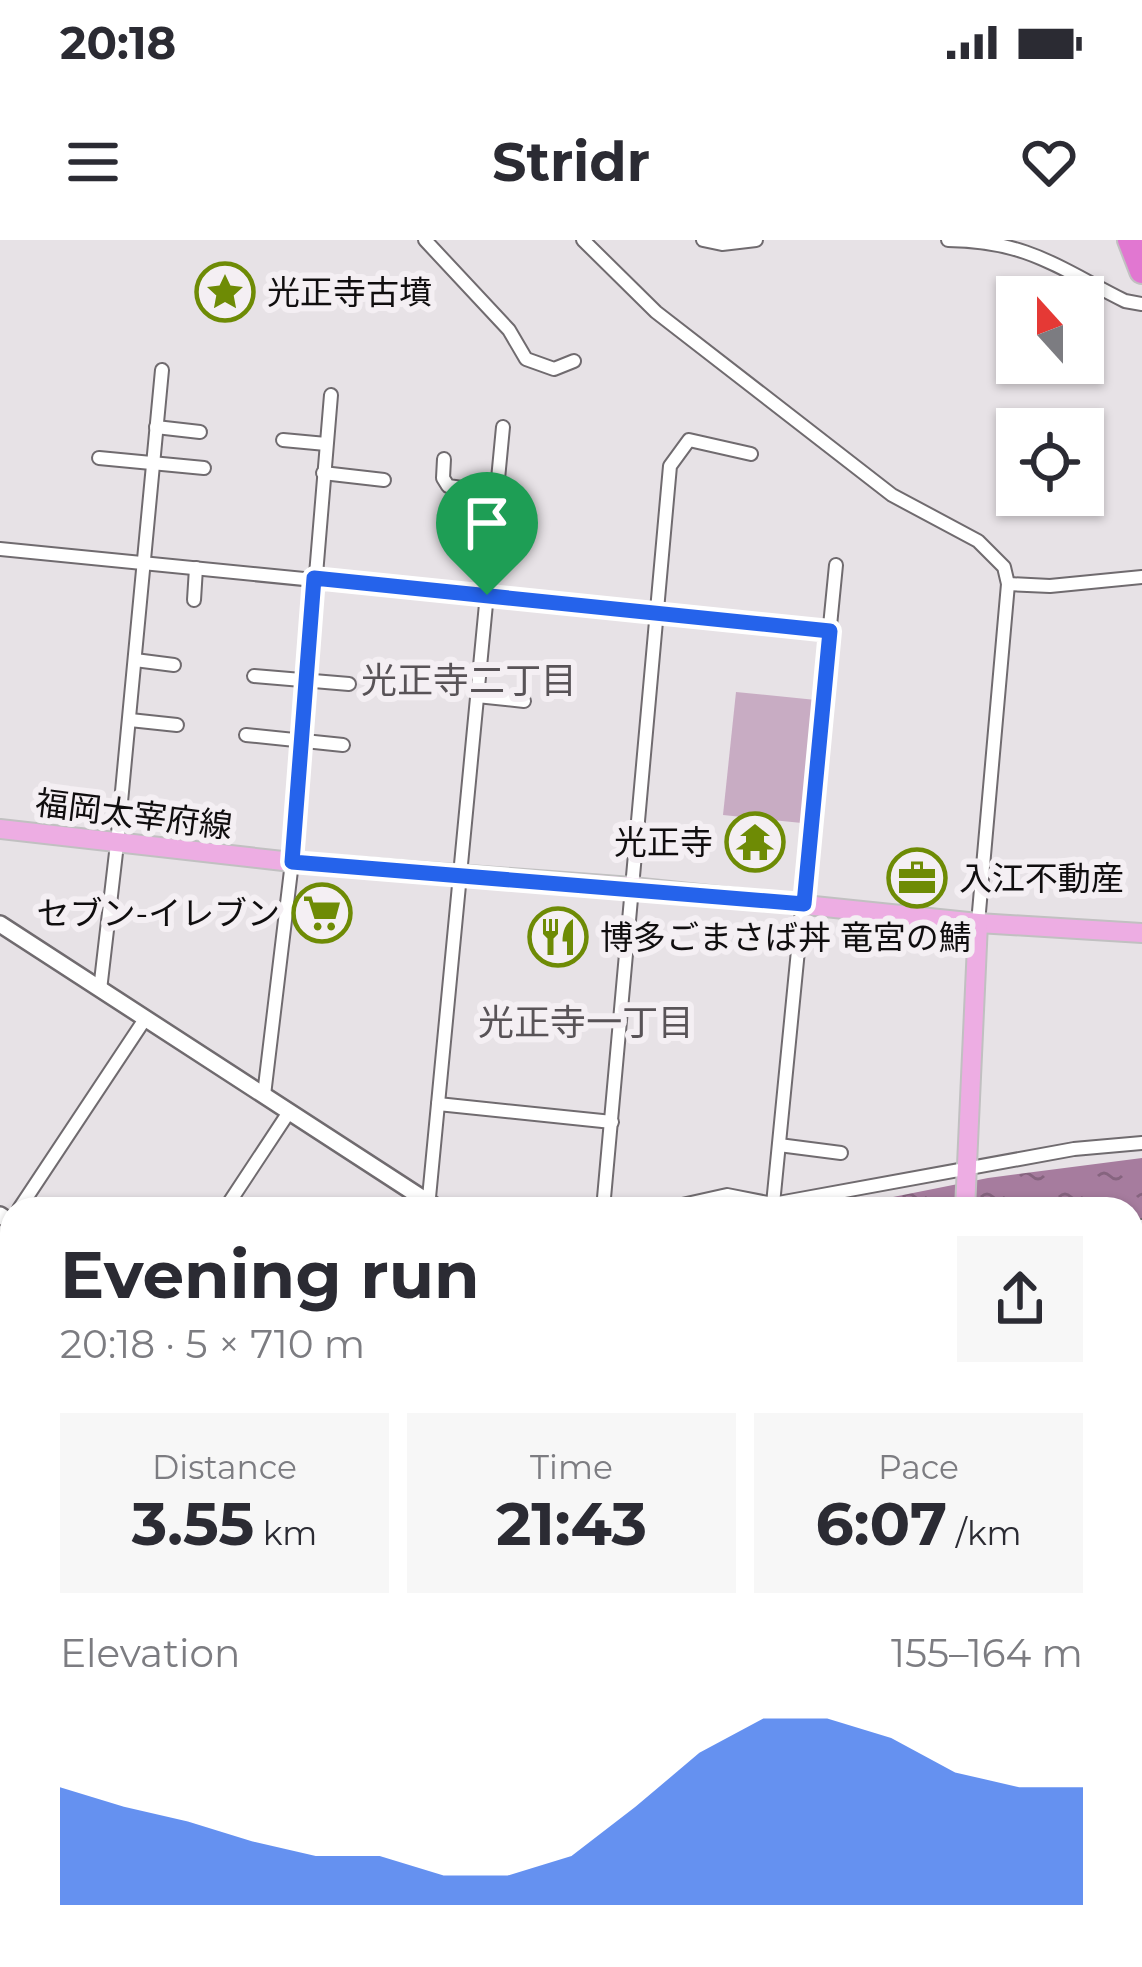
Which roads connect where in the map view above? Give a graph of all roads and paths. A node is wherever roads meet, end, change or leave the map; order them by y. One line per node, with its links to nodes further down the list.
1 (425, 240): 9 (street)
2 (584, 240): 31 (street)
3 (703, 240): 4 (street)
4 (756, 240)
5 (948, 240): 8 (street)
6 (1130, 240): 7 (highway)
7 (1142, 271)
8 (1142, 304)
9 (574, 361)
10 (162, 370): 12 (street)
11 (331, 395): 16 (street)
12 (156, 428): 14 (street); 20 (street)
13 (503, 428): 24 (street)
14 (200, 432)
15 (283, 440): 16 (street)
16 (326, 444): 22 (street)
17 (751, 454): 34 (street)
18 (100, 458): 20 (street)
19 (445, 459): 24 (street)
20 (152, 463): 21 (street); 26 (street)
21 (204, 468)
22 (323, 473): 23 (street); 30 (street)
23 (384, 480)
24 (497, 493): 32 (street)
25 (0, 549): 26 (street)
26 (141, 564): 28 (street); 36 (street)
27 (836, 565): 35 (street)
28 (196, 568): 30 (street); 33 (street)
29 (1142, 577): 31 (street)
30 (314, 578): 32 (street); 39 (street)
31 (1008, 584): 54 (street)
32 (487, 595): 34 (street); 41 (street)
33 (194, 600)
34 (658, 614): 35 (street); 52 (street)
35 (830, 631): 53 (street)
36 (135, 660): 37 (street); 43 (street)
37 (174, 664)
38 (254, 676): 39 (street)
39 (306, 680): 40 (street); 46 (street)
40 (349, 683)
41 (477, 696): 42 (street); 51 (street)
42 (524, 701)
43 (130, 721): 44 (street); 49 (street)
44 (177, 725)
45 (246, 735): 46 (street)
46 (301, 741): 47 (street); 50 (street)
47 (343, 746)
48 (0, 829): 49 (main road, 福岡太宰府線)
49 (118, 844): 50 (main road, 福岡太宰府線); 57 (street)
50 (292, 862): 51 (main road, 福岡太宰府線); 59 (street)
51 (458, 875): 52 (main road, 福岡太宰府線); 60 (street)
52 (632, 887): 53 (main road, 福岡太宰府線); 62 (street)
53 (804, 904): 54 (main road, 福岡太宰府線); 64 (street)
54 (978, 923): 56 (main road, 福岡太宰府線); 66 (main road)
55 (0, 925): 57 (street)
56 (1142, 933)
57 (100, 990): 58 (street)
58 (145, 1019): 59 (street); 67 (street)
59 (264, 1095): 61 (street)
60 (438, 1105): 62 (street); 70 (street)
61 (289, 1112): 68 (street); 69 (street)
62 (612, 1122): 71 (street)
63 (1142, 1143): 66 (street)
64 (779, 1145): 65 (street); 72 (street)
65 (841, 1153)
66 (968, 1168): 73 (street); 74 (main road)
67 (27, 1197)
68 (233, 1197)
69 (417, 1197)
70 (433, 1197)
71 (604, 1197)
72 (774, 1197)
73 (811, 1197)
74 (966, 1197)

